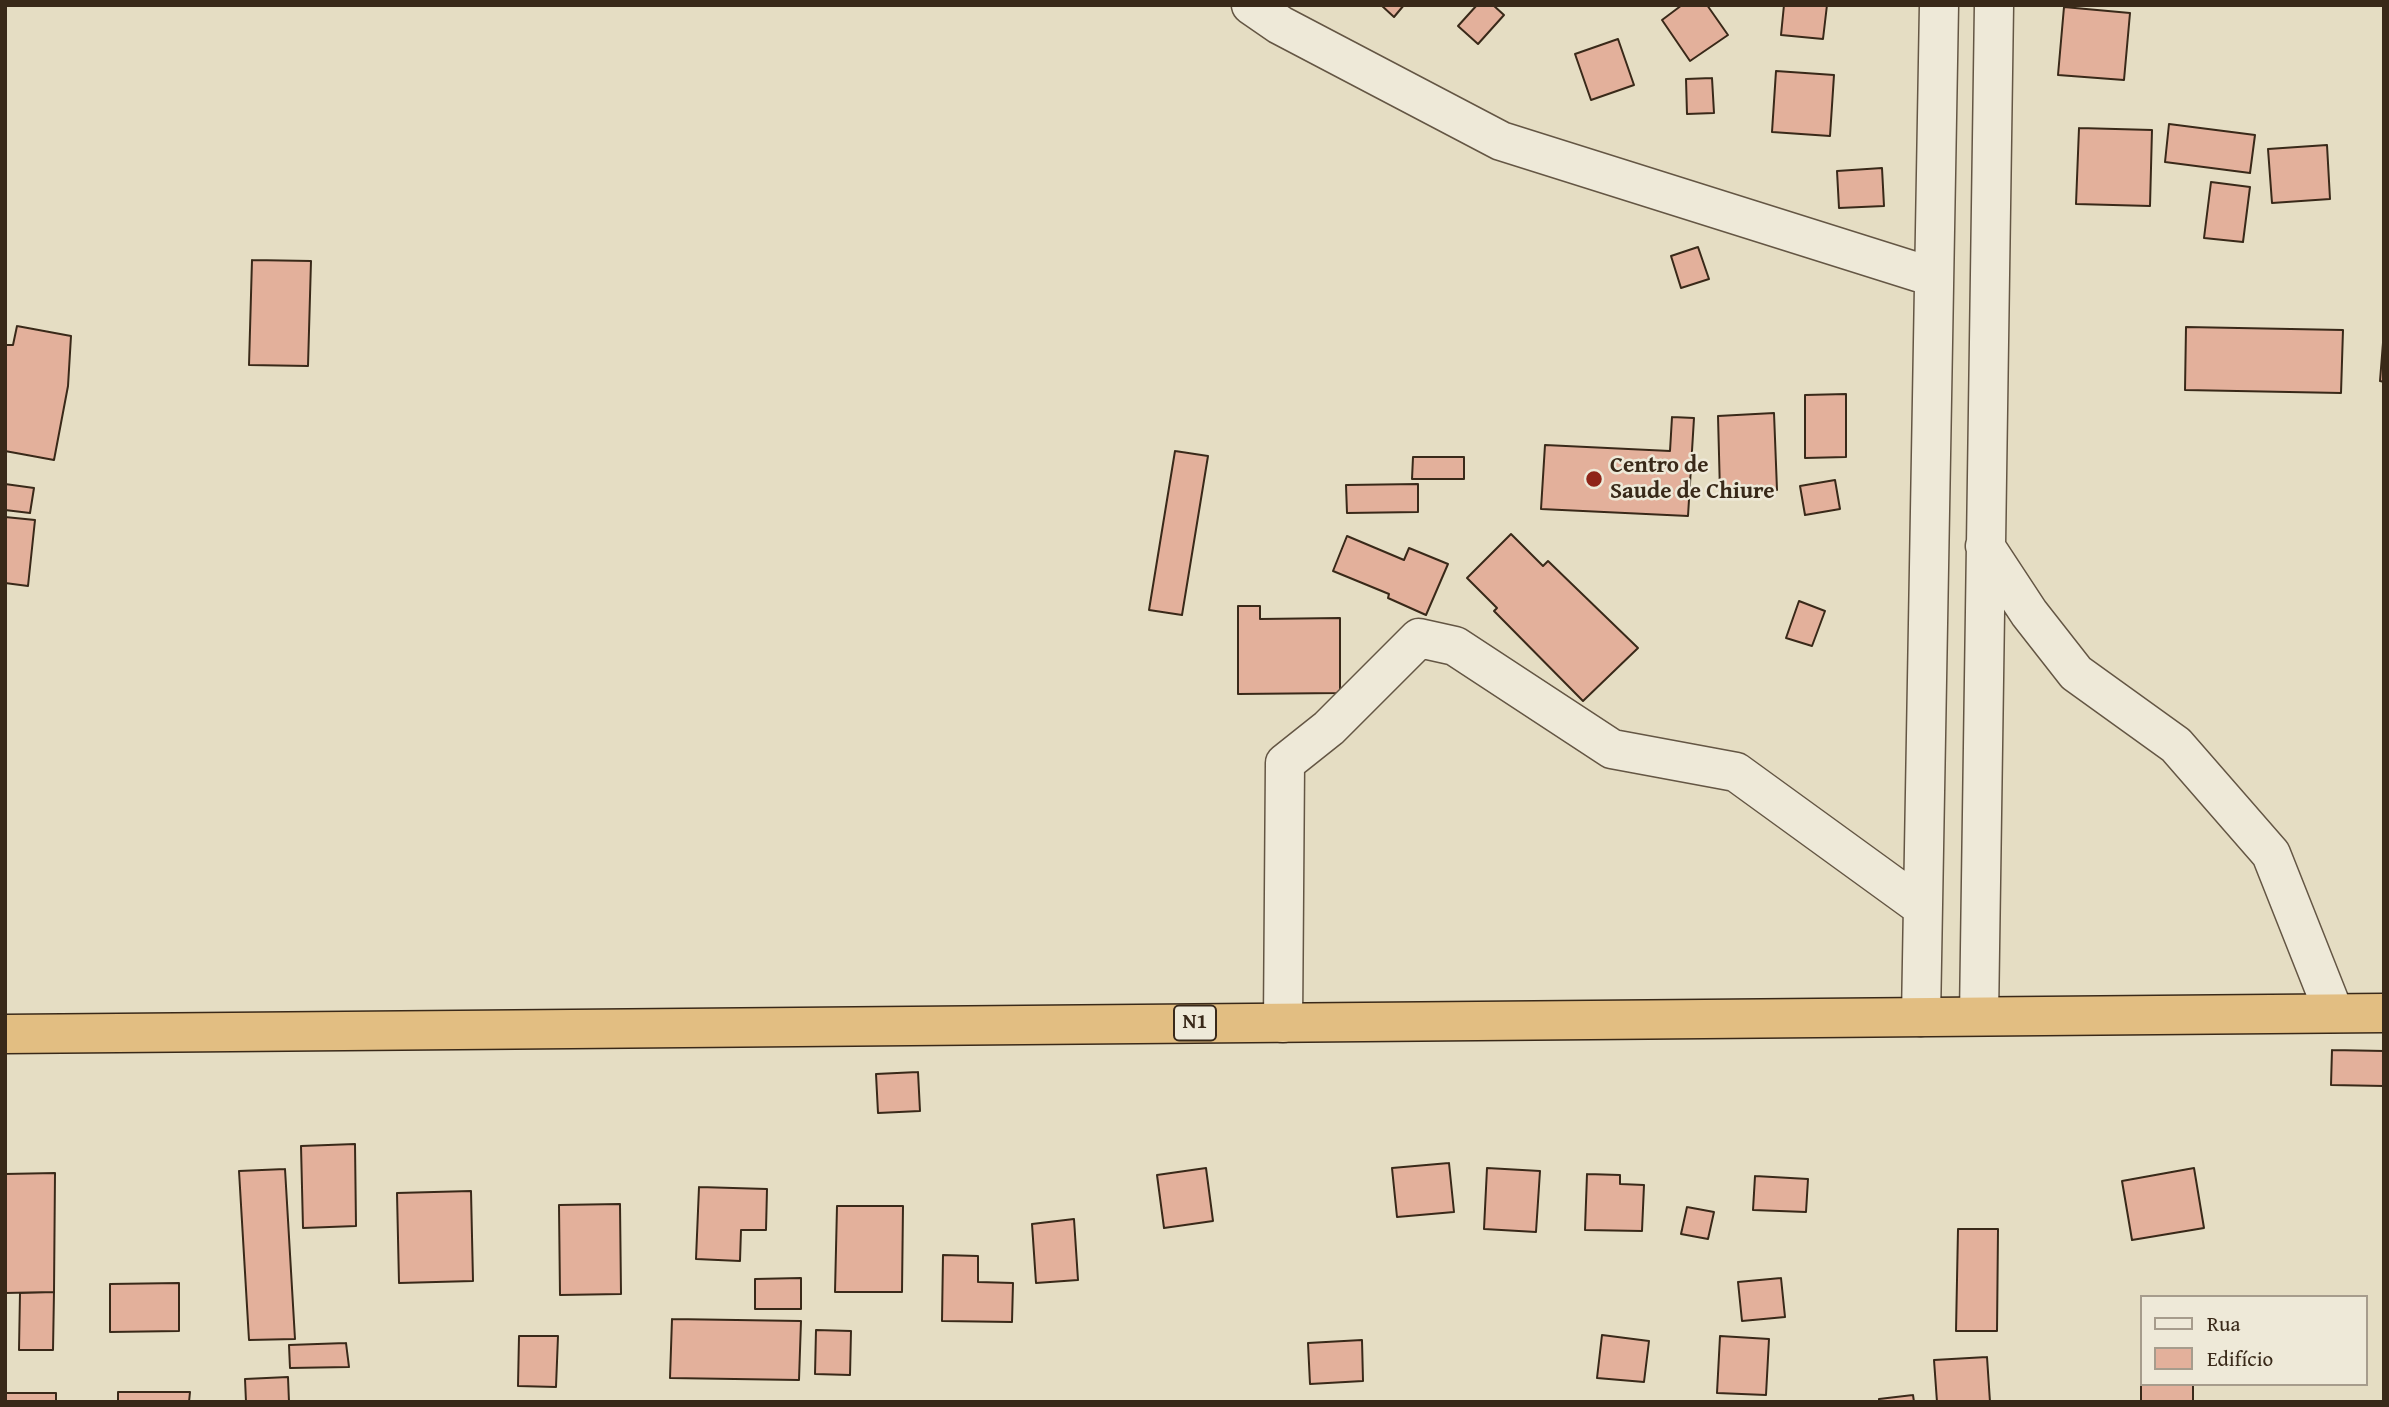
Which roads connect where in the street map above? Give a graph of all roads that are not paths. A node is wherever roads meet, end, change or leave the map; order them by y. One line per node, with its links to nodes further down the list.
1 (1251, 5): 4 (street)
2 (1939, 5): 4 (street)
3 (1994, 5): 5 (street)
4 (1933, 277): 6 (street)
5 (1985, 546): 7 (street); 9 (street)
6 (1922, 907): 10 (street); 11 (street)
7 (2334, 1013): 8 (highway, N1); 9 (highway, N1)
8 (2384, 1013)
9 (1979, 1016): 10 (highway, N1)
10 (1921, 1017): 11 (highway, N1)
11 (1283, 1023): 12 (highway, N1)
12 (5, 1034)

